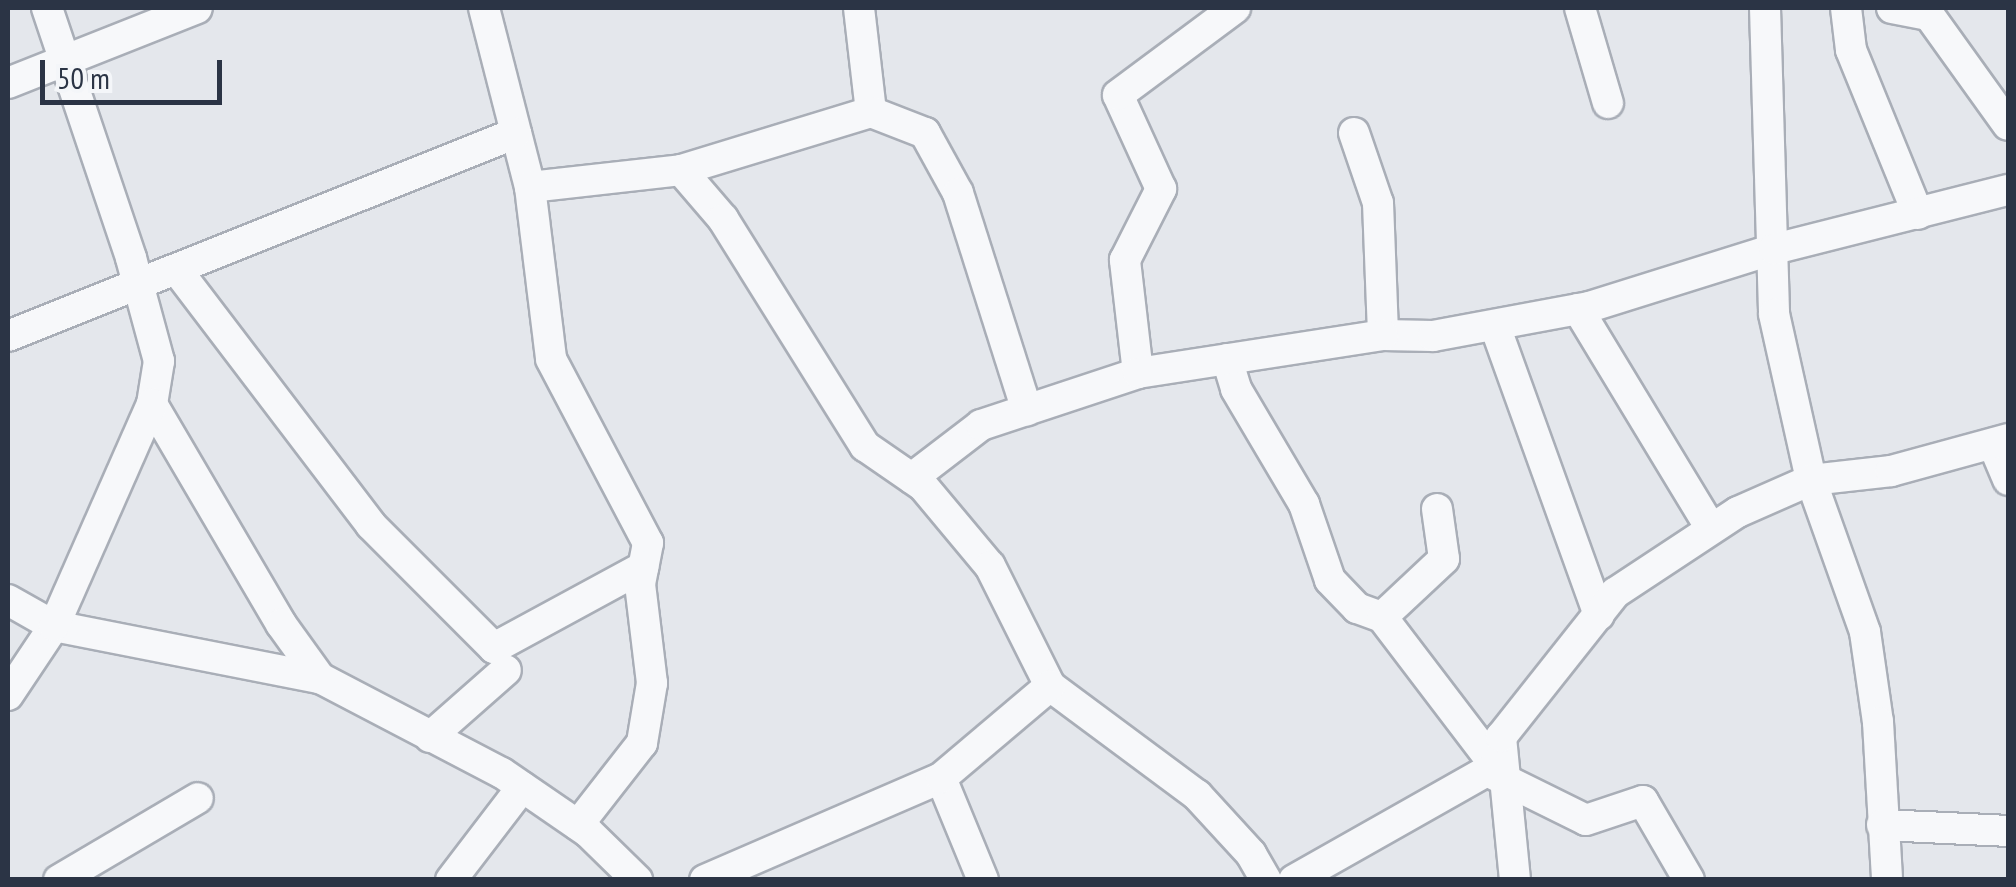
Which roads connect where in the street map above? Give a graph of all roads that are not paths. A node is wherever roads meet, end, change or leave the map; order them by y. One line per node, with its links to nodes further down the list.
1 (47, 8): 10 (street)
2 (197, 8): 10 (street)
3 (484, 8): 15 (street)
4 (859, 8): 13 (street)
5 (1235, 8): 29 (street)
6 (1580, 8): 12 (street)
7 (1766, 8): 21 (street)
8 (1846, 8): 20 (street)
9 (1892, 8): 14 (street)
10 (67, 59): 11 (street); 23 (street)
11 (8, 82)
12 (1608, 103)
13 (871, 112): 17 (street); 31 (street)
14 (2008, 124)
15 (516, 133): 18 (street); 22 (street)
16 (1354, 133): 26 (street)
17 (681, 170): 18 (street); 33 (street)
18 (530, 188): 38 (street)
19 (2008, 190): 20 (street)
20 (1918, 214): 21 (street)
21 (1774, 248): 24 (street); 34 (street)
22 (177, 270): 23 (street); 38 (street)
23 (139, 285): 27 (street); 30 (street)
24 (1578, 309): 25 (street); 37 (street)
25 (1495, 326): 26 (street); 40 (street)
26 (1383, 335): 28 (street)
27 (8, 336)
28 (1227, 359): 29 (street); 41 (street)
29 (1138, 373): 31 (street)
30 (152, 404): 42 (street); 44 (street)
31 (1027, 410): 33 (street)
32 (2001, 442): 34 (street); 35 (street)
33 (912, 478): 45 (street)
34 (1811, 480): 37 (street); 53 (street)
35 (2008, 480)
36 (1438, 509): 41 (street)
37 (1710, 528): 40 (street)
38 (643, 567): 52 (street)
39 (8, 600): 42 (street)
40 (1599, 615): 48 (street)
41 (1382, 617): 48 (street)
42 (54, 626): 44 (street); 46 (street)
43 (506, 670): 47 (street)
44 (320, 678): 47 (street)
45 (1050, 686): 49 (street); 60 (street)
46 (8, 694)
47 (430, 737): 50 (street)
48 (1503, 776): 61 (street); 62 (street); 63 (street)
49 (942, 778): 58 (street); 59 (street)
50 (522, 787): 52 (street); 56 (street)
51 (198, 798): 55 (street)
52 (578, 825): 57 (street)
53 (1882, 825): 54 (street); 64 (street)
54 (2008, 831)
55 (60, 880)
56 (451, 880)
57 (638, 880)
58 (705, 880)
59 (983, 880)
60 (1266, 880)
61 (1294, 880)
62 (1516, 880)
63 (1690, 880)
64 (1887, 880)

